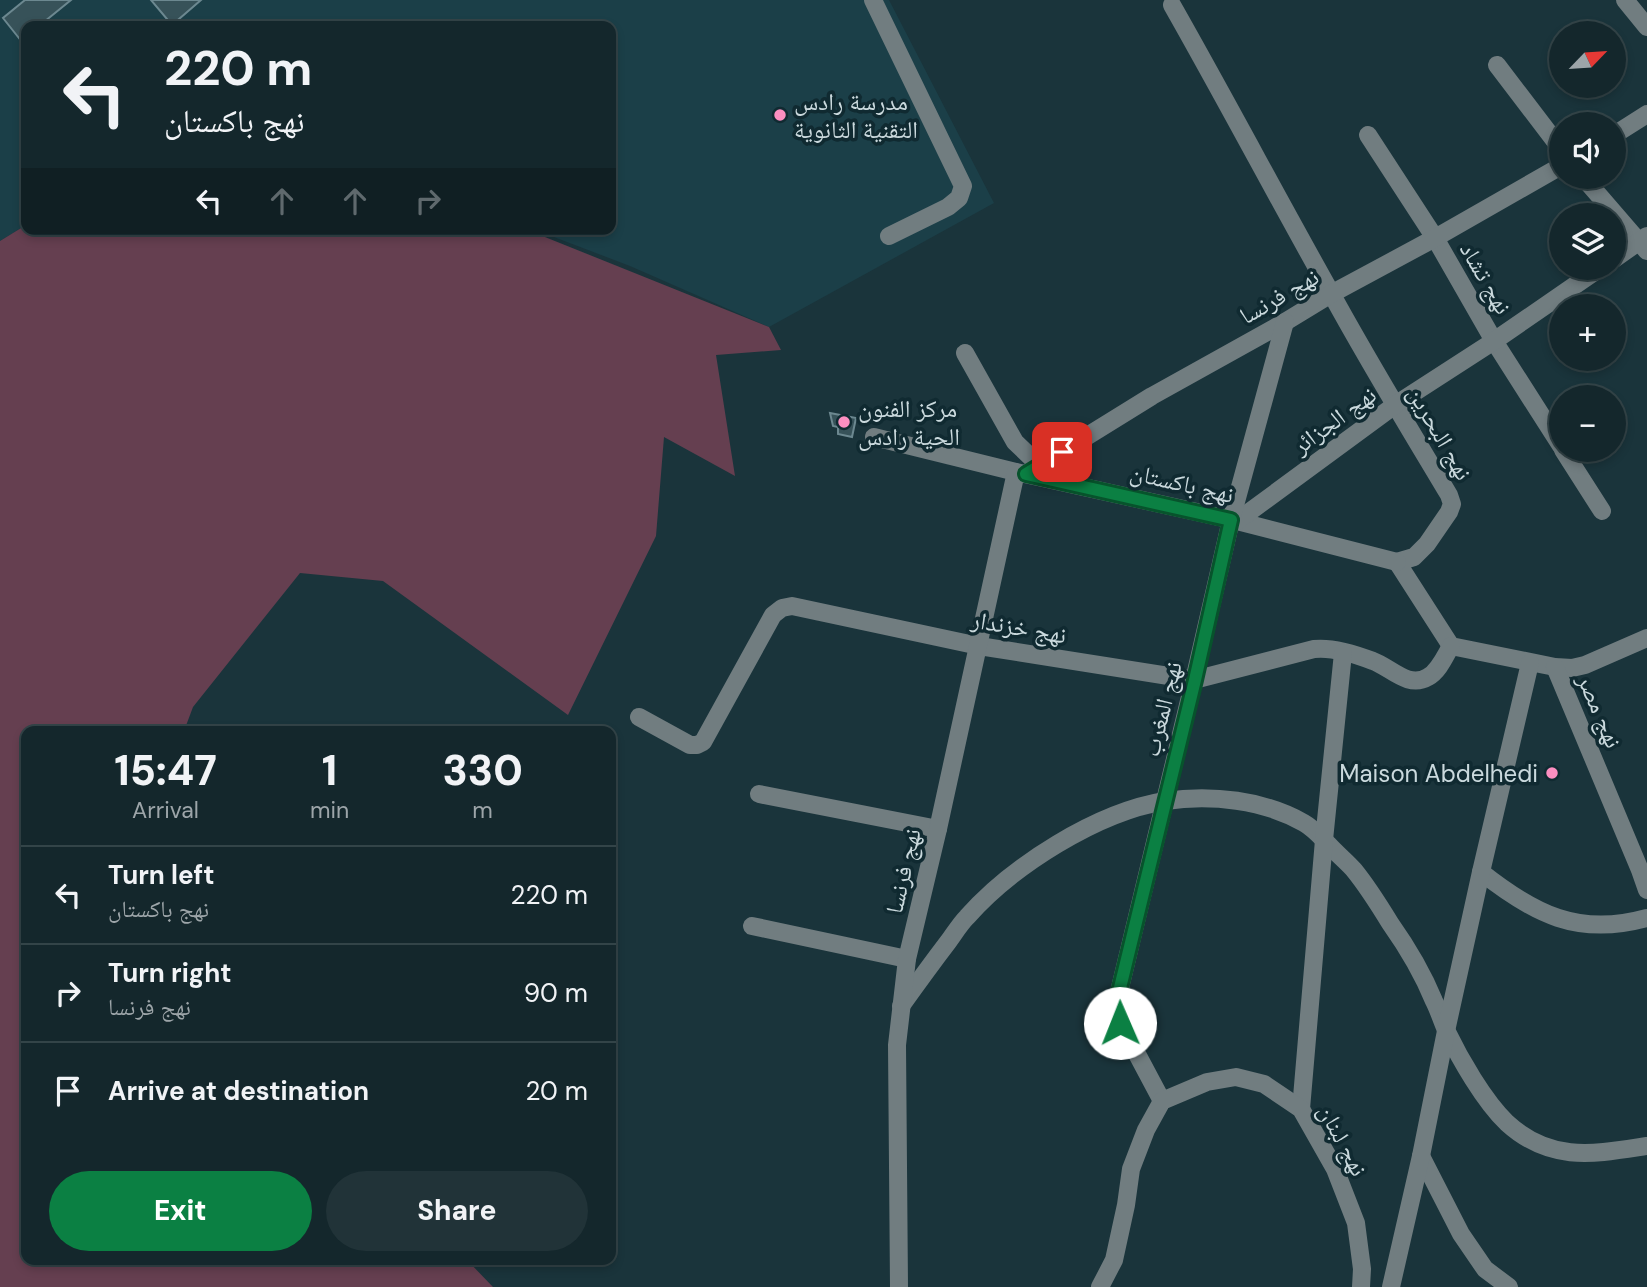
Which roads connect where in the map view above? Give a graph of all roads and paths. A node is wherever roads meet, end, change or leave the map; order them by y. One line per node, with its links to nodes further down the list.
1 (873, 0): 12 (street)
2 (1625, 0): 4 (street)
3 (1172, 5): 17 (street, نهج البحرين)
4 (1647, 27)
5 (1497, 65): 8 (street)
6 (1647, 114): 7 (street)
7 (1626, 127)
8 (1549, 133)
9 (1368, 135): 13 (street, نهج تشاد)
10 (1549, 173): 13 (street, نهج فرنسا)
11 (1594, 189): 14 (street)
12 (890, 236)
13 (1435, 239): 17 (street, نهج فرنسا); 19 (street, نهج تشاد)
14 (1644, 243): 15 (street)
15 (1626, 253)
16 (1583, 280): 19 (street, نهج الجزائر)
17 (1331, 294): 18 (street, نهج فرنسا); 21 (street, نهج البحرين)
18 (1284, 322): 25 (street, نهج فرنسا); 27 (street, نهج المغرب)
19 (1494, 341): 21 (street, نهج الجزائر); 22 (street, نهج تشاد)
20 (965, 353): 25 (street)
21 (1395, 405): 27 (street, نهج الجزائر); 28 (street, نهج البحرين)
22 (1549, 428)
23 (874, 437): 25 (street, نهج باكستان)
24 (1571, 462): 26 (street, نهج تشاد)
25 (1027, 470): 27 (street, نهج باكستان); 30 (street, نهج فرنسا)
26 (1602, 511)
27 (1234, 520): 28 (street, نهج باكستان); 35 (street, نهج المغرب)
28 (1397, 562): 31 (street)
29 (1647, 638): 34 (street)
30 (979, 646): 35 (street, نهج خزندار); 36 (street, نهج خزندار); 39 (street, نهج فرنسا)
31 (1451, 646): 32 (street, نهج خزندار); 33 (street)
32 (1343, 653): 35 (street, نهج خزندار); 40 (street)
33 (1530, 663): 34 (street); 41 (street)
34 (1555, 667): 42 (street, نهج مصر)
35 (1195, 680): 38 (street, نهج المغرب)
36 (639, 716)
37 (758, 794): 39 (street)
38 (1165, 801): 40 (street); 46 (street); 48 (street, نهج المغرب)
39 (938, 830): 45 (street, نهج فرنسا)
40 (1324, 840): 47 (street); 49 (street)
41 (1481, 872): 43 (street); 47 (street)
42 (1647, 890)
43 (1647, 918)
44 (752, 926): 45 (street)
45 (907, 959): 46 (street, نهج فرنسا)
46 (901, 1006): 52 (street, نهج فرنسا)
47 (1446, 1031): 50 (street); 51 (street)
48 (1162, 1101): 49 (street, نهج لبنان); 53 (street)
49 (1301, 1109): 54 (street, نهج لبنان)
50 (1647, 1146)
51 (1421, 1156): 55 (street); 56 (street)
52 (900, 1287)
53 (1100, 1287)
54 (1361, 1287)
55 (1391, 1287)
56 (1509, 1287)

